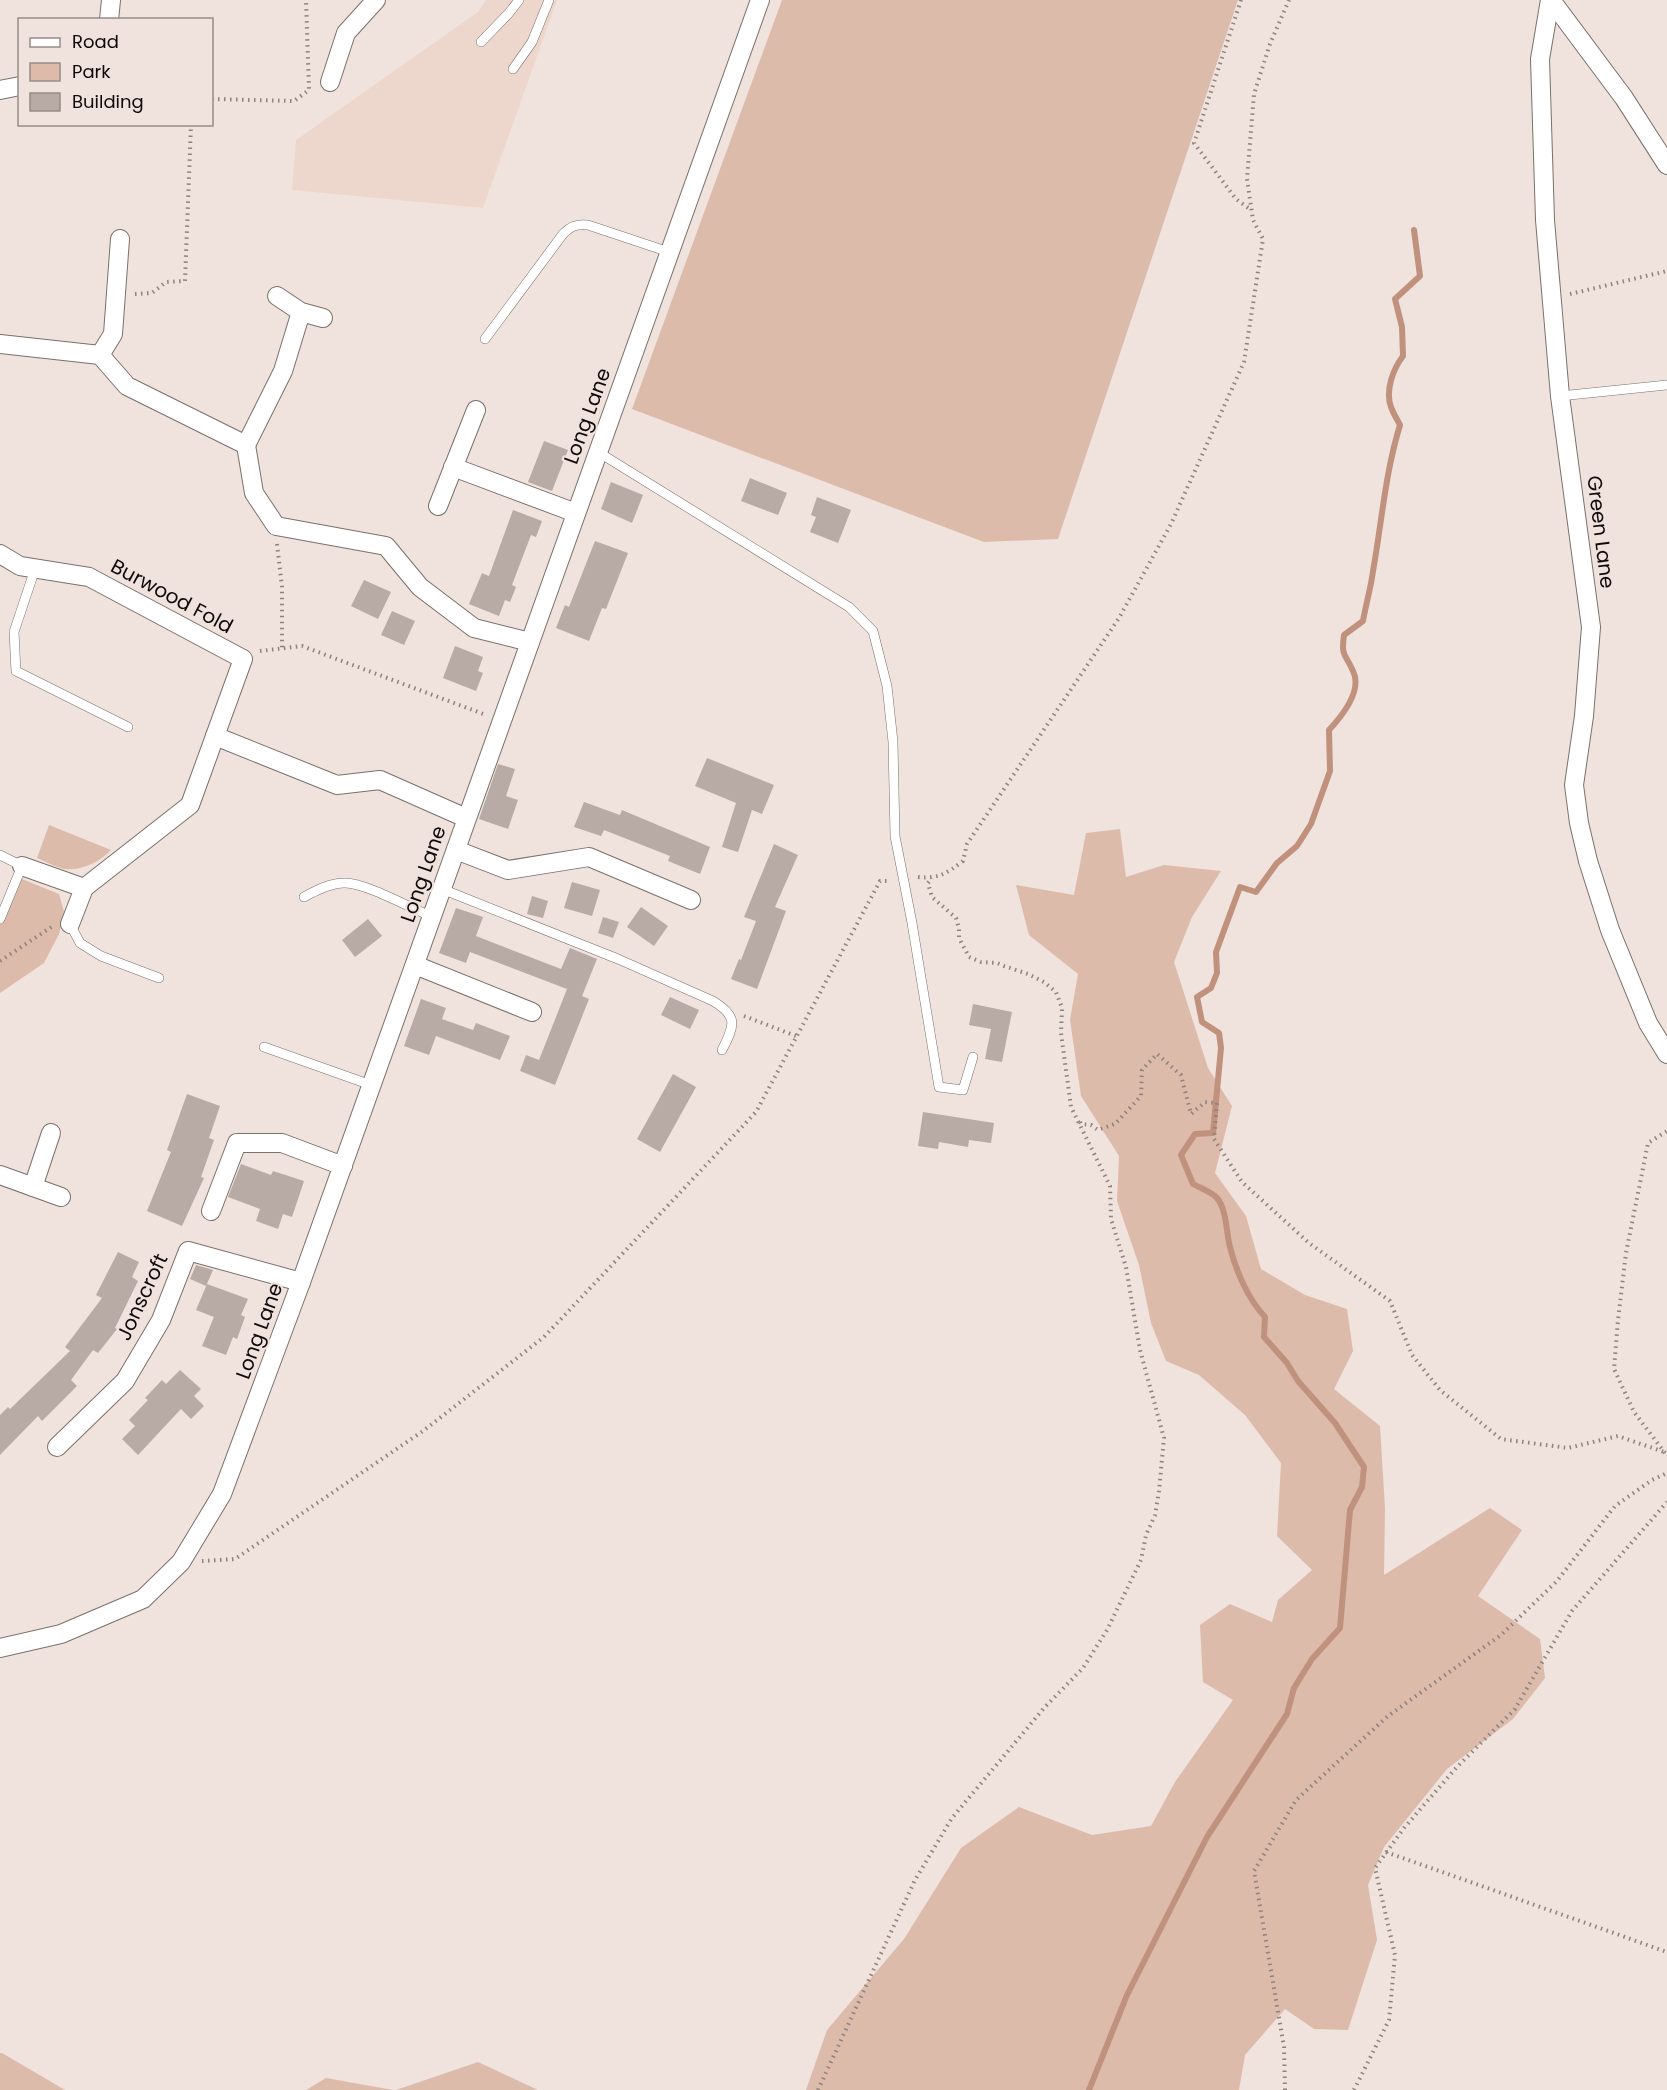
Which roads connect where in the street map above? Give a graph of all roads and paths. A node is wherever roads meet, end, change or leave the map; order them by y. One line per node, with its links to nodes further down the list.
1 (111, 0): 10 (street)
2 (306, 0): 16 (path)
3 (376, 0): 13 (street)
4 (519, 0): 11 (lane)
5 (549, 0): 12 (lane)
6 (760, 0): 21 (street, Long Lane)
7 (1241, 0): 19 (path)
8 (1288, 0): 19 (path)
9 (1551, 0): 18 (street); 25 (street, Green Lane)
10 (109, 18)
11 (481, 42)
12 (513, 69)
13 (330, 82)
14 (18, 86): 15 (street)
15 (0, 90)
16 (213, 99)
17 (191, 126): 23 (path)
18 (1667, 165)
19 (1252, 211): 52 (path)
20 (120, 239): 23 (street)
21 (669, 252): 28 (lane); 35 (street, Long Lane)
22 (1667, 271): 25 (path)
23 (116, 294): 30 (street)
24 (277, 296): 26 (street)
25 (1552, 298): 32 (street, Green Lane)
26 (301, 312): 27 (street); 34 (street)
27 (323, 318)
28 (485, 339)
29 (0, 344): 30 (street)
30 (100, 355): 34 (street)
31 (1667, 385): 32 (lane)
32 (1560, 396): 69 (street, Green Lane)
33 (476, 410): 36 (street)
34 (246, 445): 39 (street)
35 (598, 452): 38 (street, Long Lane); 53 (lane)
36 (453, 467): 37 (street); 38 (street)
37 (438, 506)
38 (576, 513): 42 (street, Long Lane)
39 (276, 526): 42 (street); 43 (path)
40 (0, 554): 41 (street, Burwood Fold)
41 (35, 569): 44 (street, Burwood Fold); 46 (lane)
42 (530, 642): 45 (street, Long Lane)
43 (282, 648): 44 (path); 45 (path)
44 (243, 659): 47 (street, Burwood Fold)
45 (501, 721): 48 (street, Long Lane)
46 (128, 727)
47 (215, 736): 48 (street); 54 (street, Burwood Fold)
48 (466, 818): 49 (street, Long Lane)
49 (456, 850): 55 (street, Long Lane); 57 (street)
50 (0, 855): 51 (lane)
51 (22, 866): 54 (street); 59 (lane)
52 (932, 878): 53 (path); 72 (path)
53 (902, 881): 66 (path); 70 (lane)
54 (84, 888): 60 (street)
55 (442, 889): 58 (street, Long Lane); 64 (lane)
56 (304, 897): 58 (lane)
57 (691, 900)
58 (432, 917): 62 (street, Long Lane)
59 (0, 919)
60 (65, 921): 61 (path); 63 (lane)
61 (0, 961)
62 (415, 965): 65 (street); 71 (street, Long Lane)
63 (159, 978)
64 (726, 1009): 66 (path); 68 (lane)
65 (532, 1012)
66 (796, 1036): 85 (path)
67 (264, 1047): 71 (lane)
68 (722, 1050)
69 (1667, 1054)
70 (973, 1057)
71 (371, 1085): 75 (street, Long Lane)
72 (1072, 1110): 82 (path); 89 (path)
73 (1667, 1131): 82 (path)
74 (51, 1133): 77 (street)
75 (343, 1166): 79 (street); 80 (street, Long Lane)
76 (0, 1175): 77 (street)
77 (33, 1187): 78 (street)
78 (61, 1197)
79 (211, 1211)
80 (301, 1282): 81 (street, Jonscroft); 85 (street, Long Lane)
81 (57, 1447)
82 (1666, 1453)
83 (1667, 1473): 90 (path)
84 (1667, 1502): 87 (path)
85 (181, 1562): 86 (street, Long Lane)
86 (0, 1648)
87 (1386, 1852): 88 (path); 91 (path)
88 (1667, 1952)
89 (818, 2090)
90 (1285, 2090)
91 (1354, 2090)

